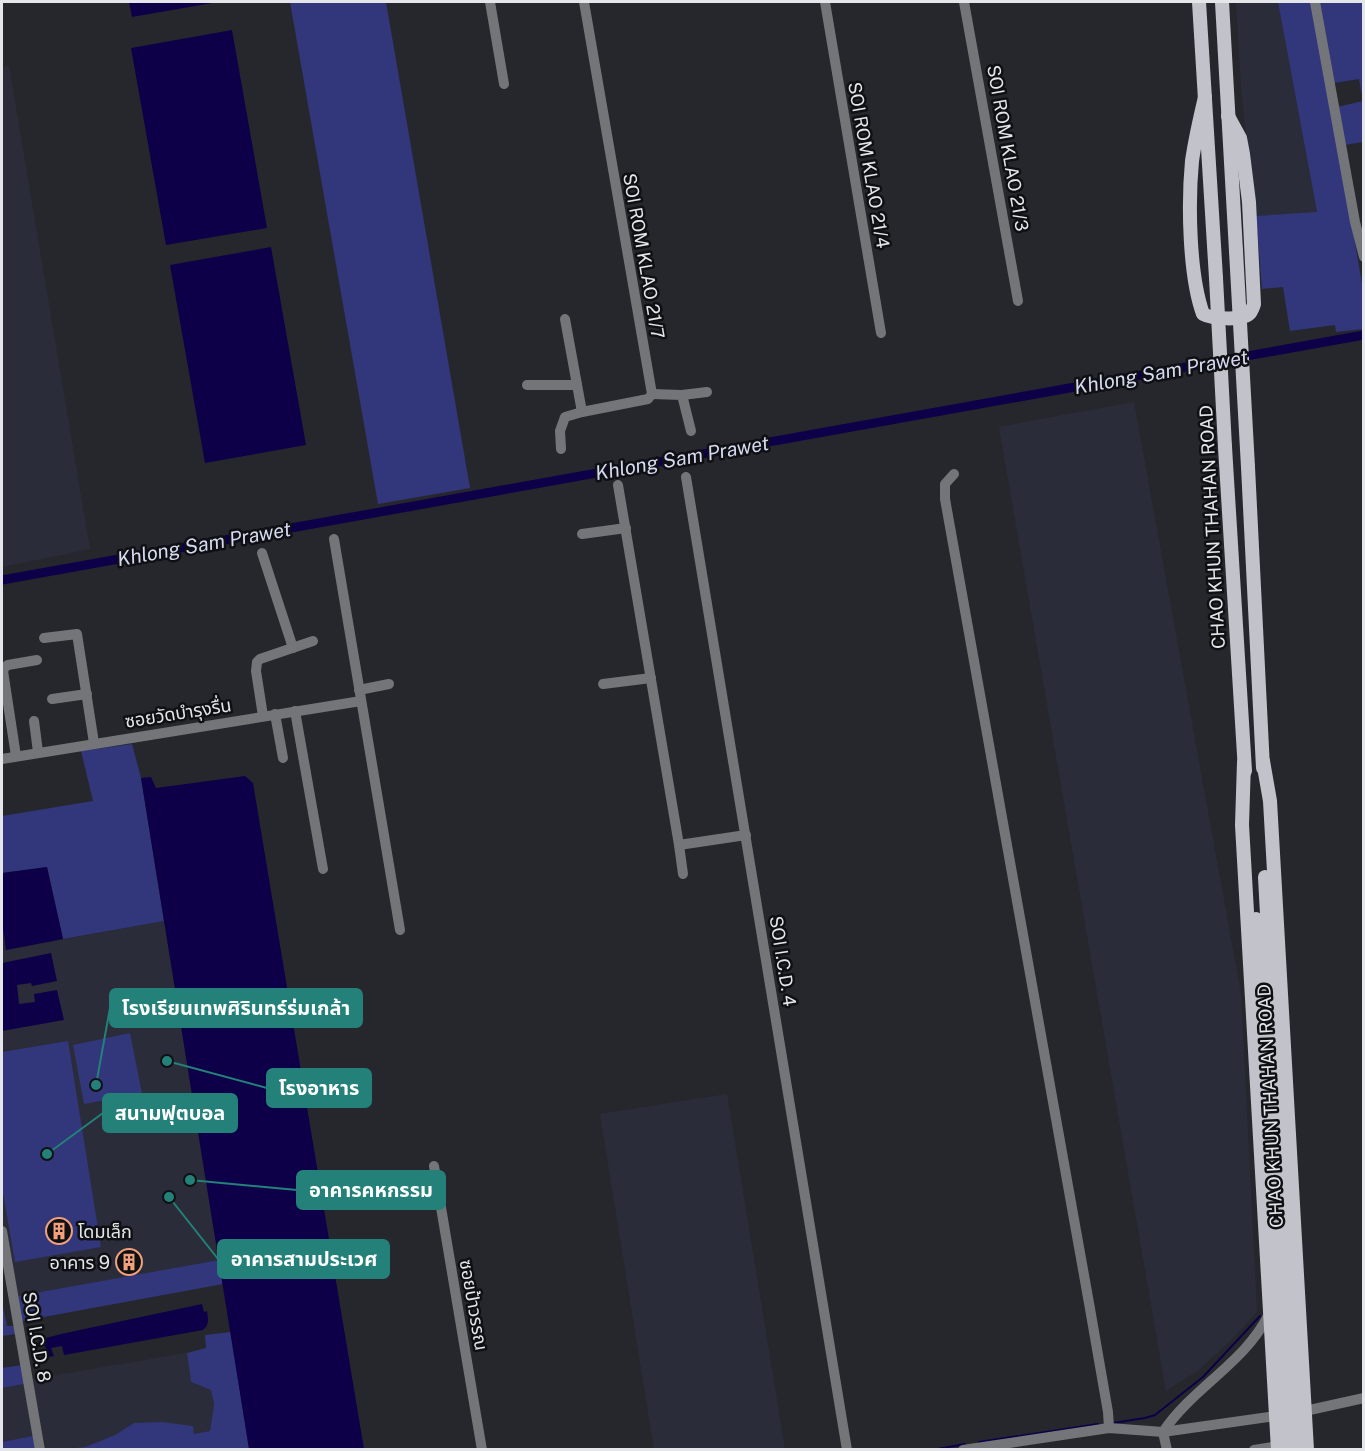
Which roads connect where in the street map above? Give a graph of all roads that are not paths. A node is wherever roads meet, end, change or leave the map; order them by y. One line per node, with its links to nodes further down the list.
1 (490, 2): 8 (street)
2 (584, 2): 18 (street, SOI ROM KLAO 21/7)
3 (825, 2): 14 (street, SOI ROM KLAO 21/4)
4 (964, 2): 12 (street, SOI ROM KLAO 21/3)
5 (1199, 2): 9 (main road, CHAO KHUN THAHAN ROAD)
6 (1222, 2): 10 (main road, CHAO KHUN THAHAN ROAD)
7 (1315, 2): 11 (street)
8 (504, 84)
9 (1205, 97): 10 (main road); 50 (main road, CHAO KHUN THAHAN ROAD, bridge)
10 (1228, 116): 49 (main road, CHAO KHUN THAHAN ROAD, bridge)
11 (1364, 257)
12 (1018, 301)
13 (565, 320): 16 (street)
14 (881, 333)
15 (527, 385): 16 (street)
16 (577, 385): 20 (street)
17 (707, 392): 19 (street)
18 (652, 394): 19 (street); 20 (street)
19 (682, 395): 21 (street)
20 (582, 412): 22 (street)
21 (691, 430)
22 (561, 449)
23 (954, 474): 63 (street)
24 (686, 477): 51 (street, SOI I.C.D. 4)
25 (618, 485): 26 (street)
26 (626, 528): 27 (street); 34 (street)
27 (582, 534)
28 (334, 539): 38 (street)
29 (262, 553): 32 (street)
30 (44, 638): 37 (street)
31 (314, 641): 32 (street)
32 (292, 648): 42 (street)
33 (37, 660): 46 (street)
34 (651, 678): 36 (street); 52 (street)
35 (389, 684): 38 (street, ซอยวัดบำรุงรื่น)
36 (603, 684)
37 (87, 694): 39 (street); 44 (street)
38 (360, 695): 40 (street, ซอยวัดบำรุงรื่น); 55 (street)
39 (52, 699)
40 (295, 711): 41 (street, ซอยวัดบำรุงรื่น); 53 (street)
41 (275, 714): 42 (street, ซอยวัดบำรุงรื่น); 47 (street)
42 (263, 716): 44 (street, ซอยวัดบำรุงรื่น)
43 (34, 721): 45 (street)
44 (94, 743): 45 (street, ซอยวัดบำรุงรื่น)
45 (38, 752): 46 (street, ซอยวัดบำรุงรื่น)
46 (16, 756): 48 (street, ซอยวัดบำรุงรื่น)
47 (283, 758)
48 (2, 759)
49 (1263, 761): 56 (main road, CHAO KHUN THAHAN ROAD); 61 (main road, CHAO KHUN THAHAN ROAD)
50 (1244, 762): 56 (main road, CHAO KHUN THAHAN ROAD); 59 (main road, CHAO KHUN THAHAN ROAD)
51 (746, 835): 52 (street); 69 (street, SOI I.C.D. 4)
52 (679, 845): 54 (street)
53 (322, 869)
54 (683, 874)
55 (400, 930)
56 (1271, 1083): 65 (main road, CHAO KHUN THAHAN ROAD, bridge); 66 (main road, CHAO KHUN THAHAN ROAD, bridge)
57 (434, 1166): 68 (street, ซอยป้าวรรณ)
58 (2, 1231): 67 (street, SOI I.C.D. 8)
59 (1271, 1311): 62 (main road, CHAO KHUN THAHAN ROAD); 64 (street)
60 (1364, 1398): 61 (street)
61 (1305, 1411): 62 (main road); 65 (main road, CHAO KHUN THAHAN ROAD)
62 (1276, 1416): 64 (street); 66 (main road, CHAO KHUN THAHAN ROAD)
63 (1109, 1428): 64 (street); 70 (street)
64 (1163, 1432): 71 (street)
65 (1304, 1447): 66 (main road)
66 (1281, 1448): 72 (street)
67 (40, 1449)
68 (482, 1449)
69 (846, 1449)
70 (963, 1449)
71 (1167, 1449)
72 (1254, 1449)

